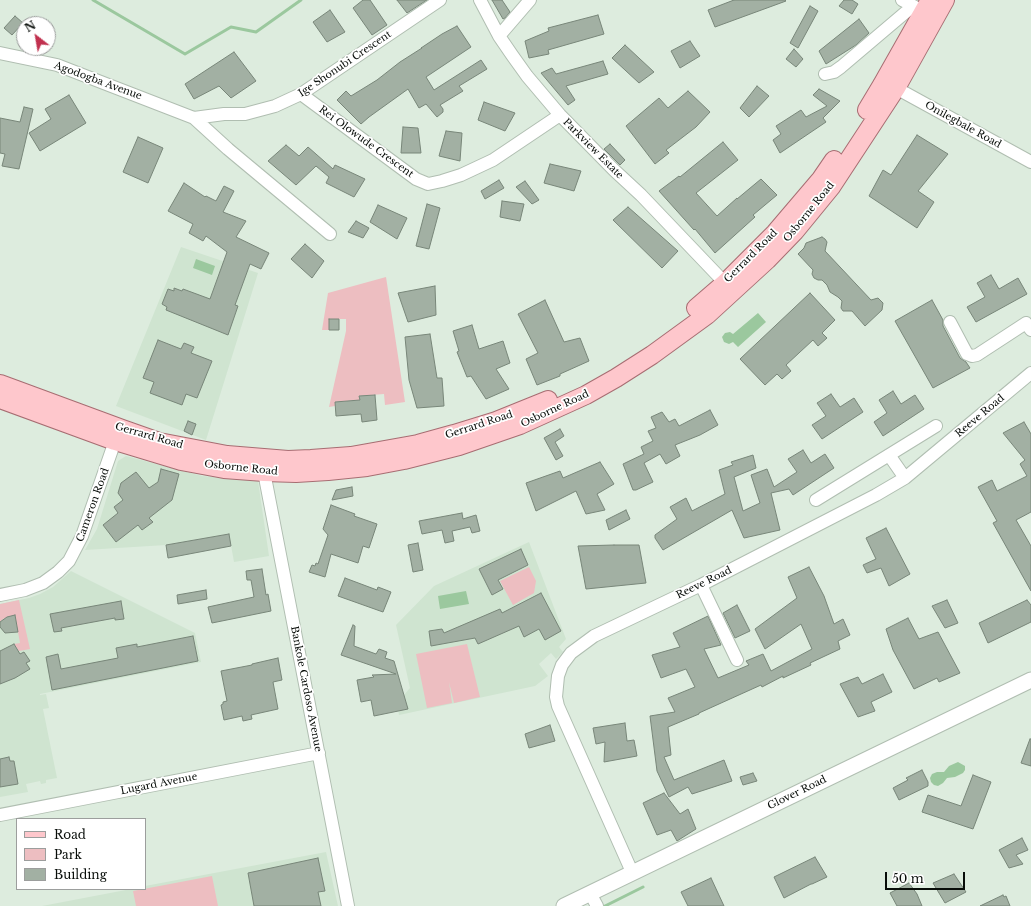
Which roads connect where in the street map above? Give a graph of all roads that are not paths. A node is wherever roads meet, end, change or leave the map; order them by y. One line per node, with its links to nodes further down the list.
1 (440, 0): 10 (street, Ige Shonubi Crescent)
2 (480, 0): 6 (street, Parkview Estate)
3 (530, 0): 6 (street)
4 (945, 0): 9 (main road, Osborne Road)
5 (917, 4): 8 (street); 15 (main road, Gerrard Road)
6 (499, 36): 11 (street, Parkview Estate)
7 (0, 53): 12 (street, Agodogba Avenue)
8 (825, 74)
9 (896, 88): 13 (street, Onilegbale Road); 24 (main road, Osborne Road)
10 (301, 94): 11 (street, Rei Olowude Crescent); 12 (street, Ige Shonubi Crescent)
11 (560, 115): 15 (street, Parkview Estate)
12 (194, 118): 14 (street)
13 (1031, 162)
14 (330, 234)
15 (725, 283): 19 (main road, Gerrard Road)
16 (950, 322): 17 (street)
17 (1029, 322)
18 (1031, 373): 25 (street, Reeve Road)
19 (0, 384)
20 (0, 399): 22 (main road, Osborne Road)
21 (936, 426): 23 (street)
22 (115, 441): 24 (main road, Osborne Road); 28 (street, Cameron Road)
23 (889, 455): 25 (street); 26 (street)
24 (264, 472): 31 (street, Bankole Cardoso Avenue)
25 (906, 478): 27 (street, Reeve Road)
26 (816, 500)
27 (701, 585): 29 (street); 33 (street, Reeve Road)
28 (0, 595)
29 (737, 660)
30 (1031, 680): 33 (street, Glover Road)
31 (319, 753): 32 (street, Lugard Avenue); 35 (street, Bankole Cardoso Avenue)
32 (0, 815)
33 (632, 872): 34 (street, Glover Road)
34 (594, 899): 36 (street, Glover Road)
35 (348, 906)
36 (564, 906)

